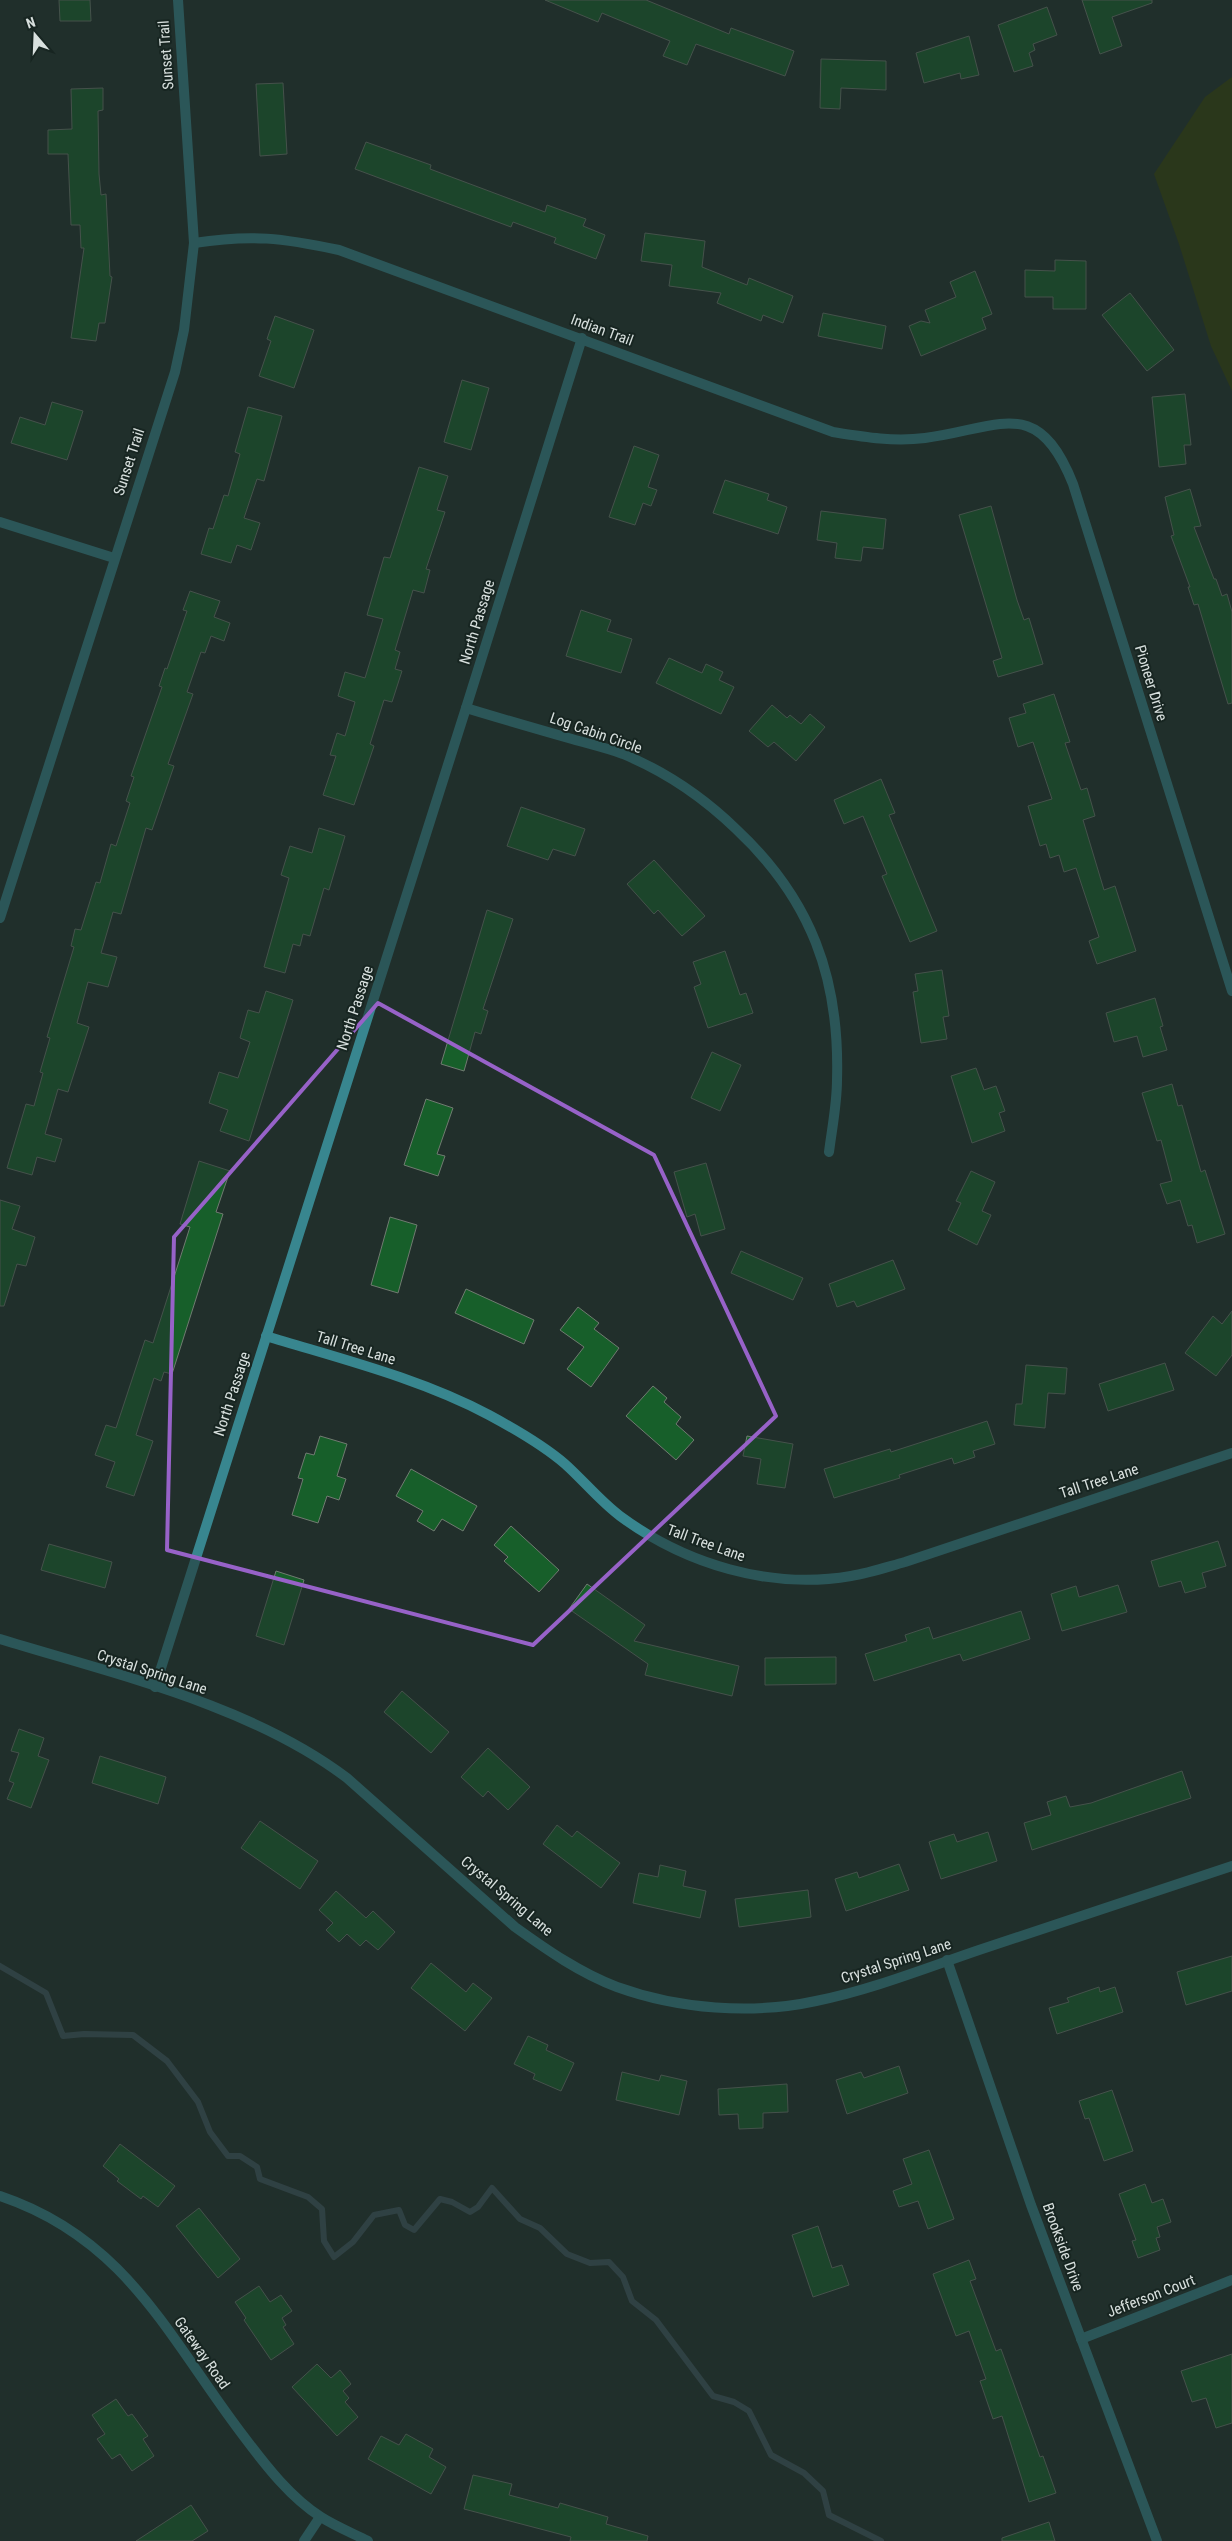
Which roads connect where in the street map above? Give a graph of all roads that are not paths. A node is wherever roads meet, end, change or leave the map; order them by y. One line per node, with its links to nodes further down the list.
1 (178, 0): 2 (street, Sunset Trail)
2 (194, 243): 3 (street, Indian Trail); 6 (street, Sunset Trail)
3 (582, 338): 4 (street, Indian Trail); 7 (street, North Passage)
4 (1001, 423): 9 (street, Pioneer Drive)
5 (0, 522): 6 (street)
6 (114, 558): 8 (street, Sunset Trail)
7 (466, 708): 10 (street, Log Cabin Circle); 11 (street, North Passage)
8 (0, 918)
9 (1232, 991)
10 (829, 1152)
11 (266, 1336): 12 (street, Tall Tree Lane); 14 (street, North Passage)
12 (1232, 1453)
13 (0, 1639): 14 (street, Crystal Spring Lane)
14 (155, 1687): 16 (street, Crystal Spring Lane)
15 (1232, 1866): 16 (street, Crystal Spring Lane)
16 (948, 1960): 19 (street, Brookside Drive)
17 (0, 2196): 20 (street, Gateway Road)
18 (1232, 2280): 19 (street, Jefferson Court)
19 (1081, 2339): 23 (street, Brookside Drive)
20 (320, 2517): 21 (street); 22 (street, Gateway Road)
21 (304, 2541)
22 (368, 2541)
23 (1157, 2541)

